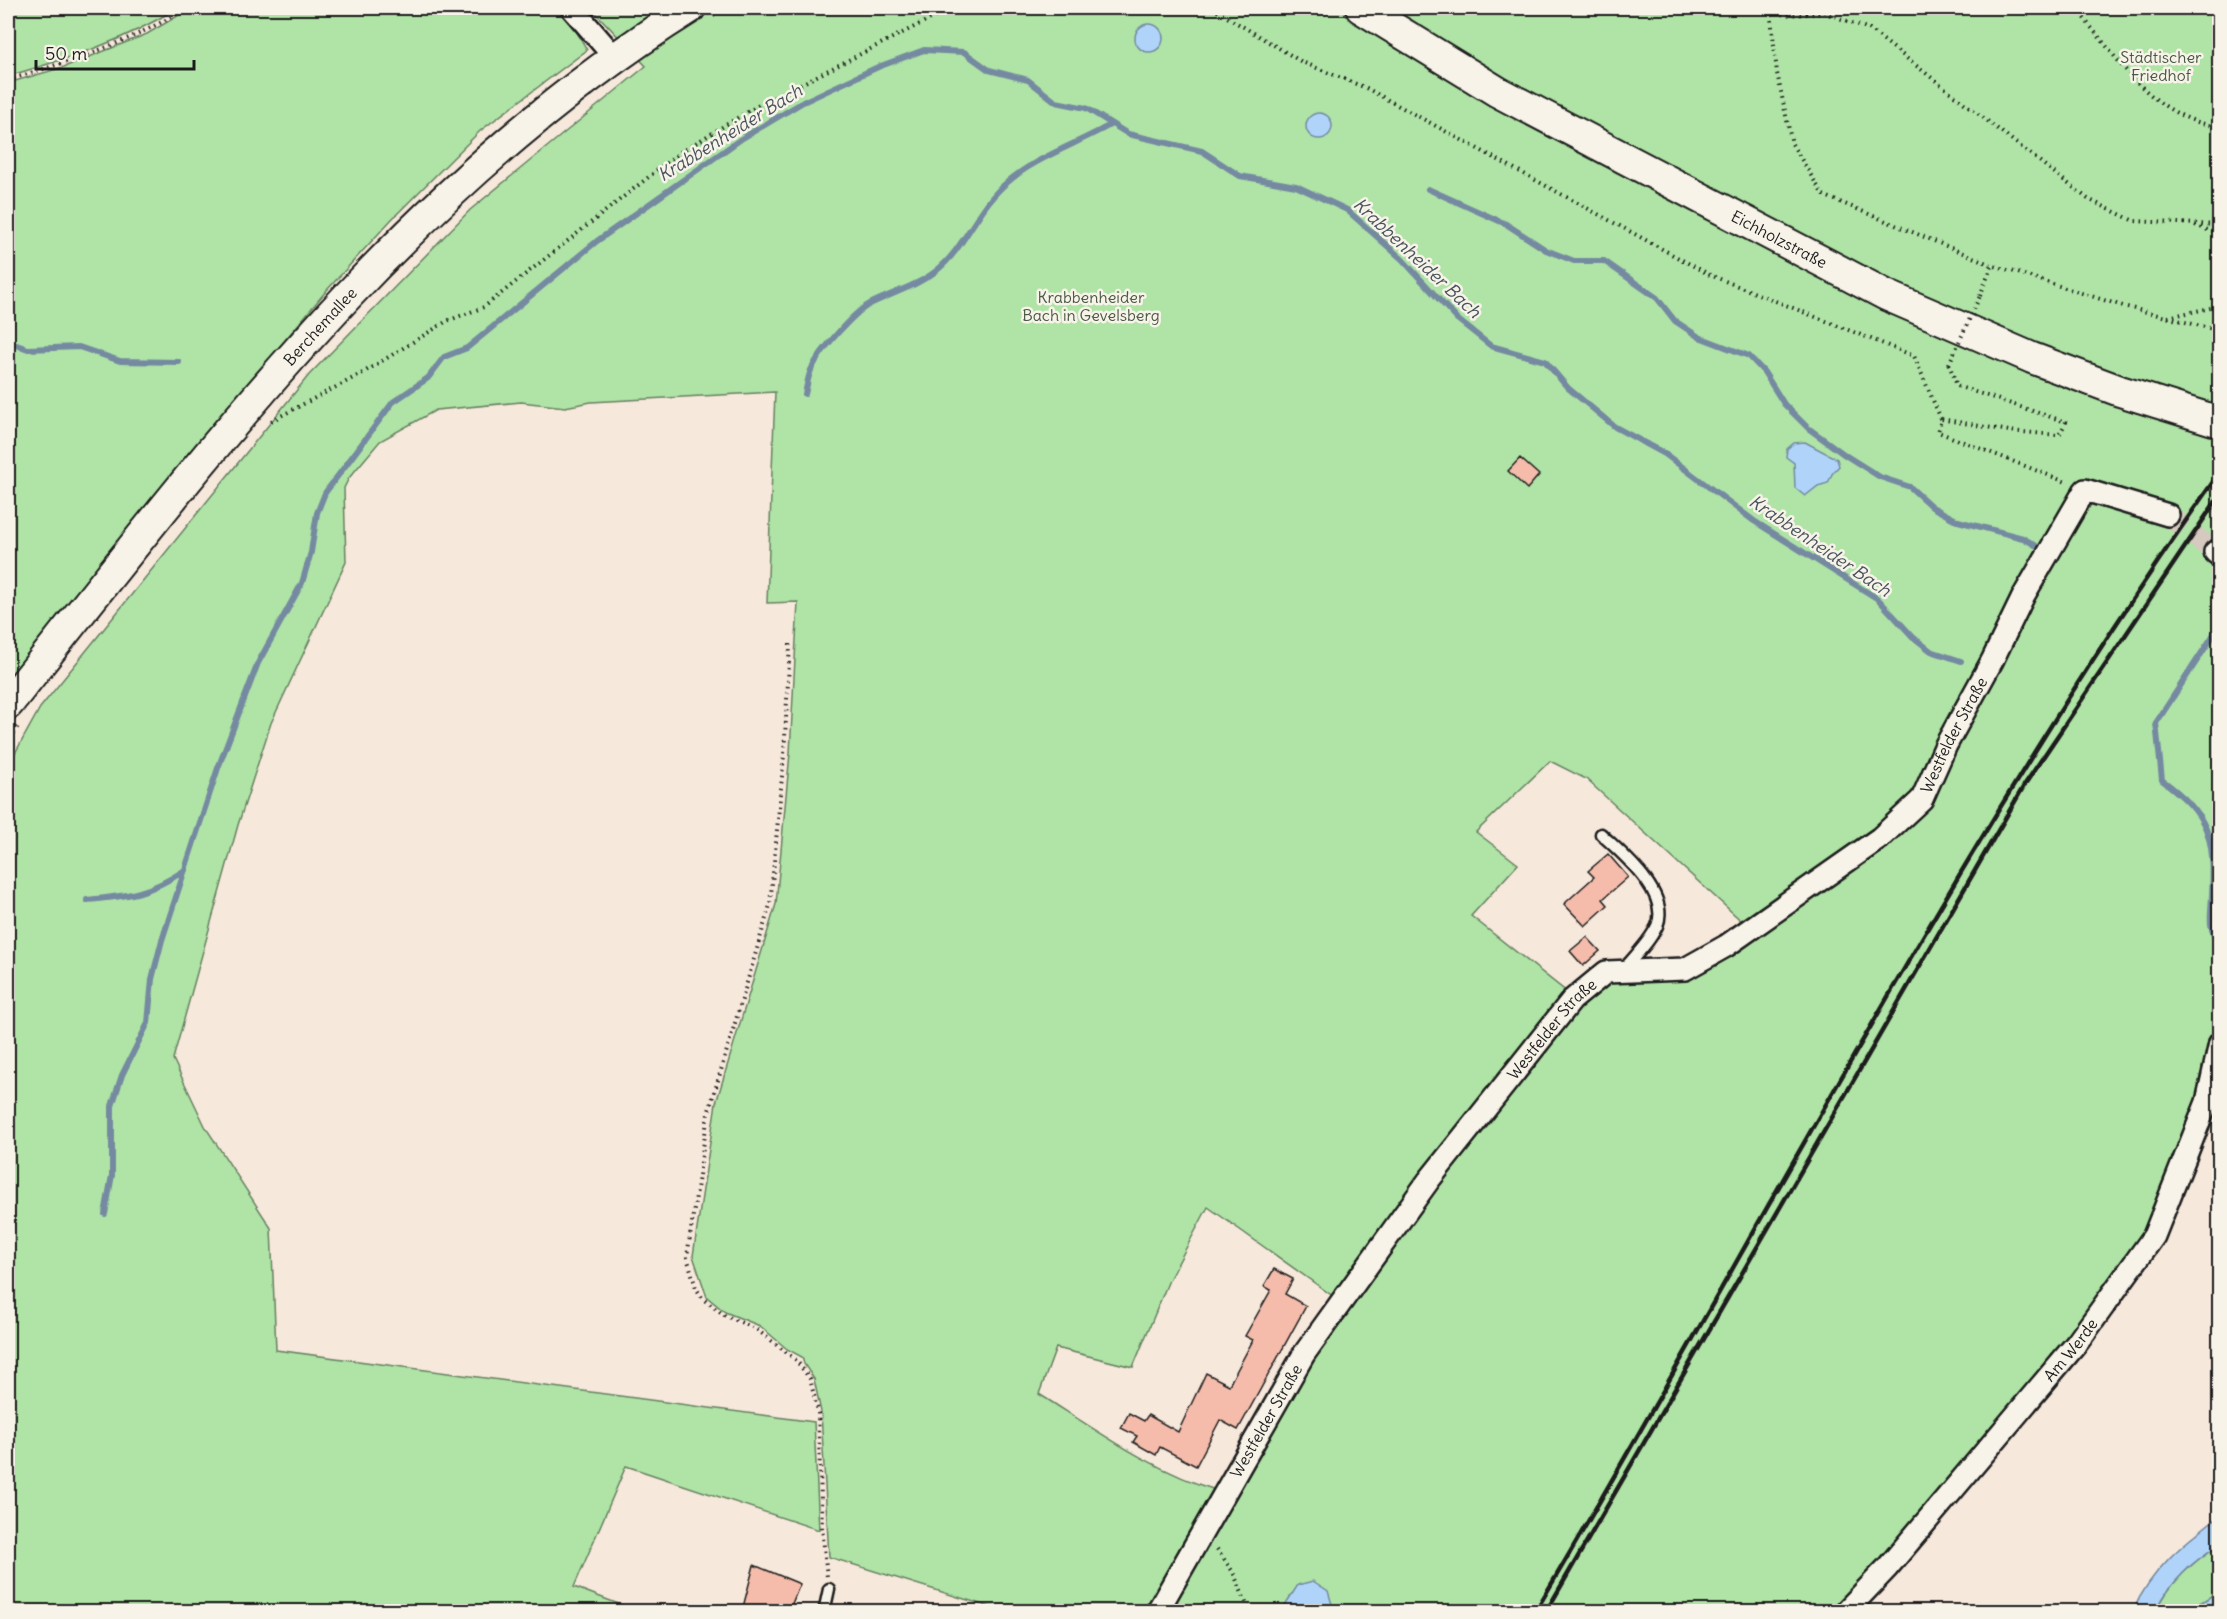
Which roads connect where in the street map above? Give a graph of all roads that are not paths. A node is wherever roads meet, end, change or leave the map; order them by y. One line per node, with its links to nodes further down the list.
1 (572, 8): 4 (street)
2 (1361, 8): 5 (street, Eichholzstraße)
3 (698, 14): 4 (street, Berchemallee)
4 (616, 59): 7 (street, Berchemallee)
5 (2220, 422)
6 (2168, 515): 9 (street, Westfelder Straße)
7 (8, 704)
8 (1601, 834): 9 (lane)
9 (1622, 971): 13 (street, Westfelder Straße)
10 (2220, 1043): 14 (street, Am Werde)
11 (829, 1589): 12 (lane)
12 (824, 1611)
13 (1157, 1611)
14 (1845, 1611)

